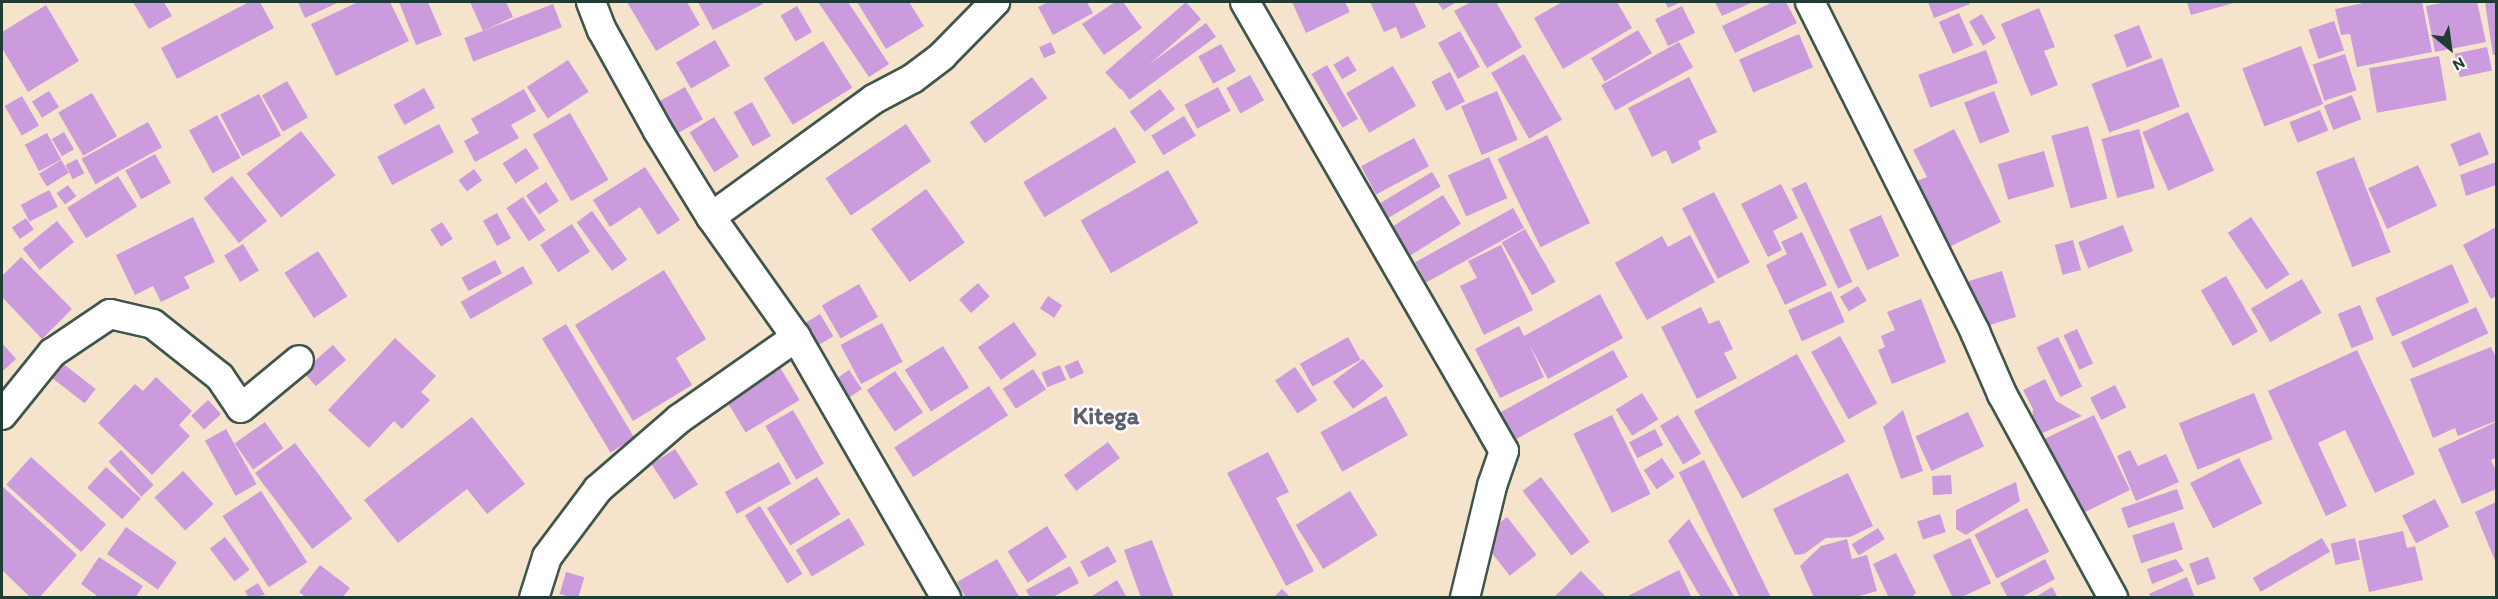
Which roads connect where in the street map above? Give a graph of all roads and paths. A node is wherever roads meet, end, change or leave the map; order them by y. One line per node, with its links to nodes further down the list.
1 (591, 2): 5 (street)
2 (995, 2): 5 (street)
3 (1245, 2): 11 (street)
4 (1810, 2): 12 (street)
5 (711, 217): 6 (street)
6 (796, 337): 9 (street); 10 (street)
7 (299, 360): 8 (street)
8 (2, 415)
9 (534, 597)
10 (946, 597)
11 (1465, 597)
12 (2113, 597)

